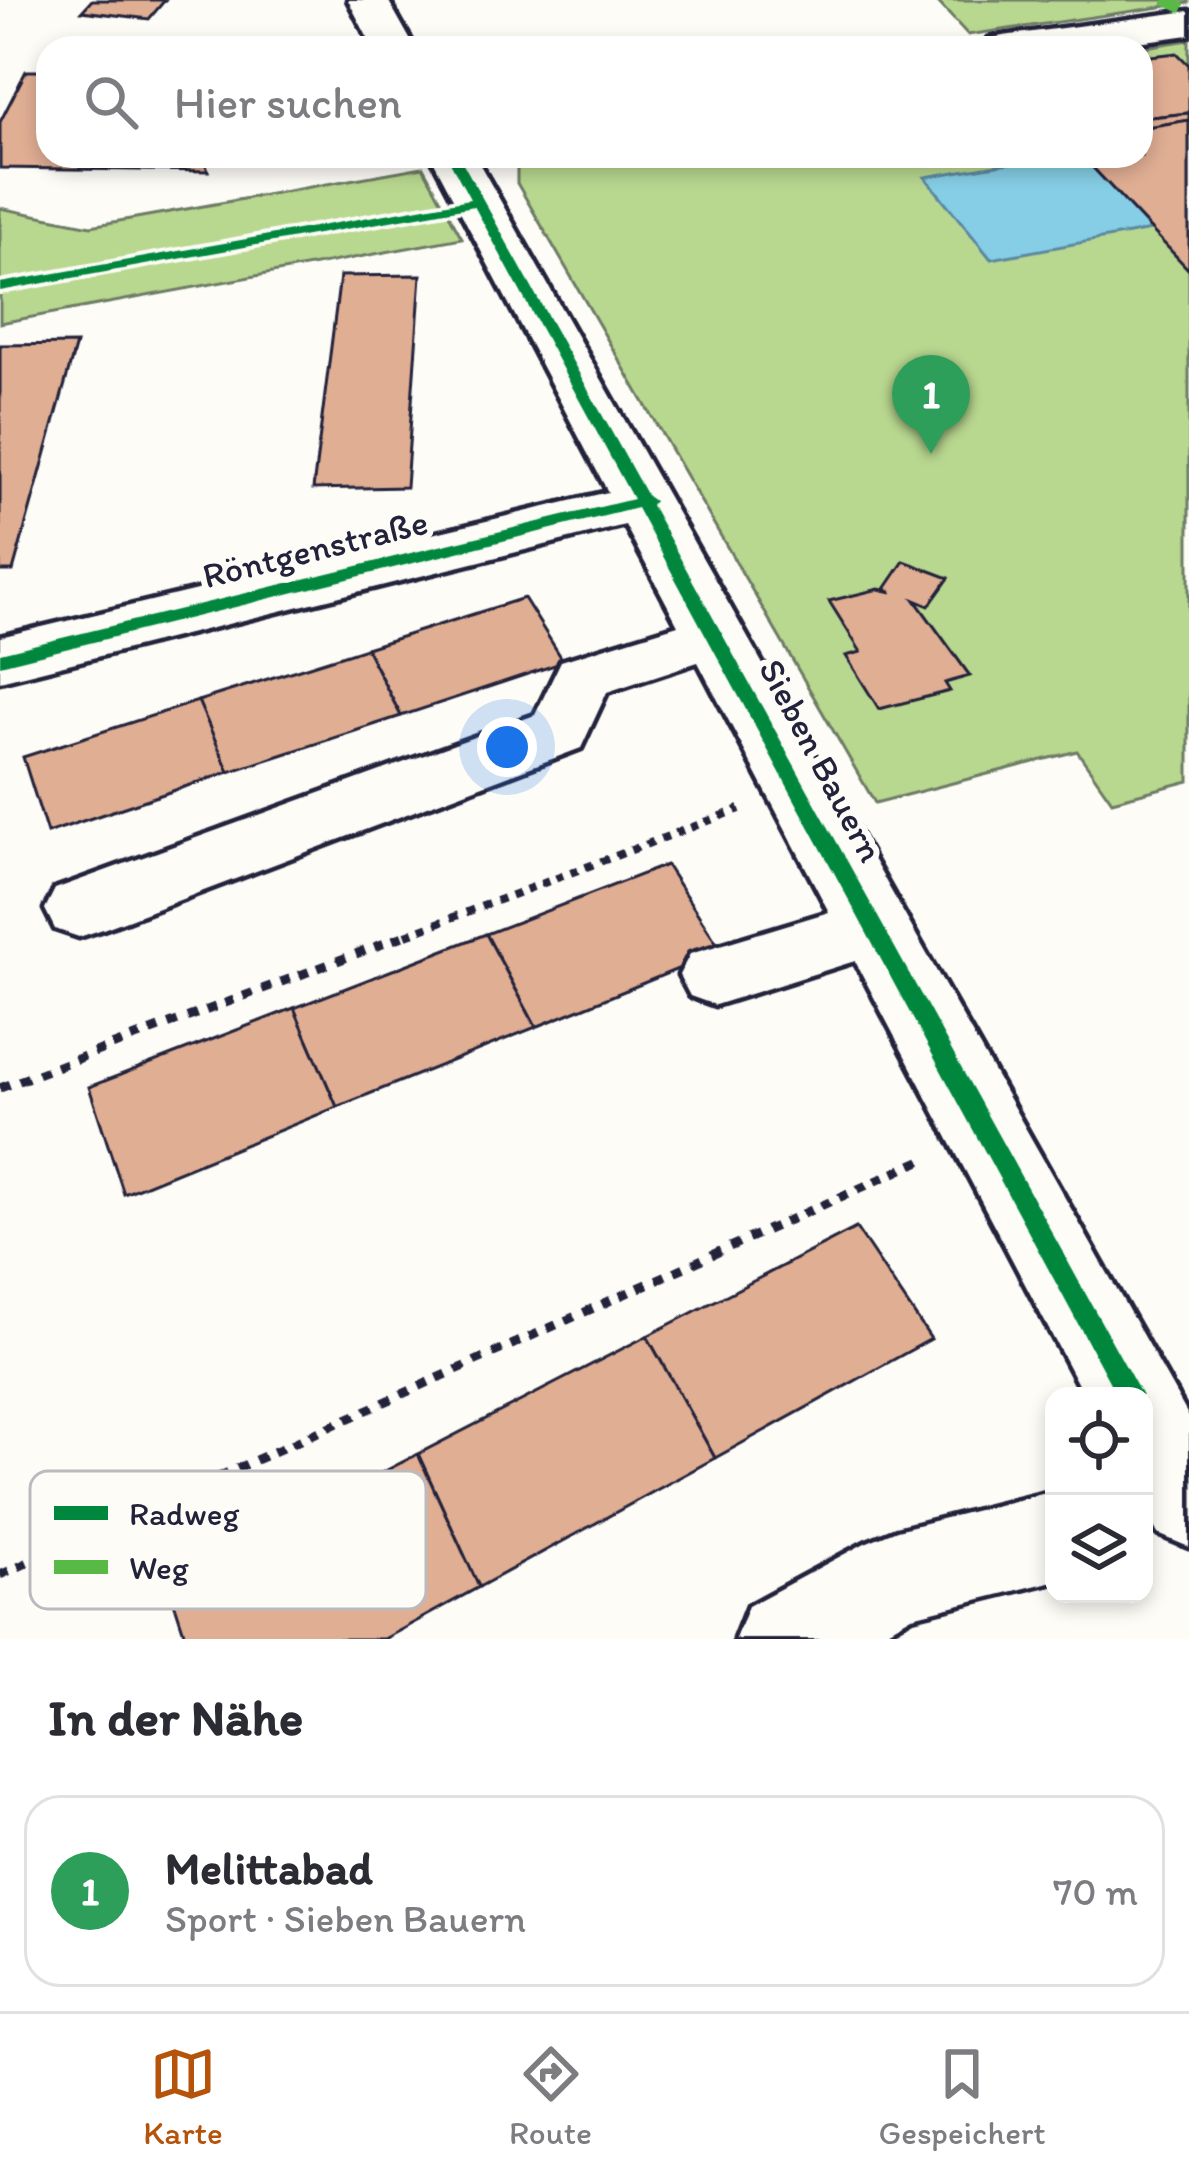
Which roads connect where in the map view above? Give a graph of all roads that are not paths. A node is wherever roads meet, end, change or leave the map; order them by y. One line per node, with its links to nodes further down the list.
1 (368, 0): 3 (street)
2 (1189, 23): 4 (street)
3 (388, 36)
4 (1092, 36)
5 (461, 168): 6 (street, Sieben Bauern)
6 (646, 501): 7 (street, Sieben Bauern); 8 (street, Röntgenstraße)
7 (717, 634): 9 (street); 10 (street, Sieben Bauern)
8 (0, 659)
9 (79, 909)
10 (874, 927): 11 (street); 12 (street, Sieben Bauern)
11 (716, 975)
12 (1125, 1387)
13 (1045, 1538): 14 (street)
14 (781, 1639)

